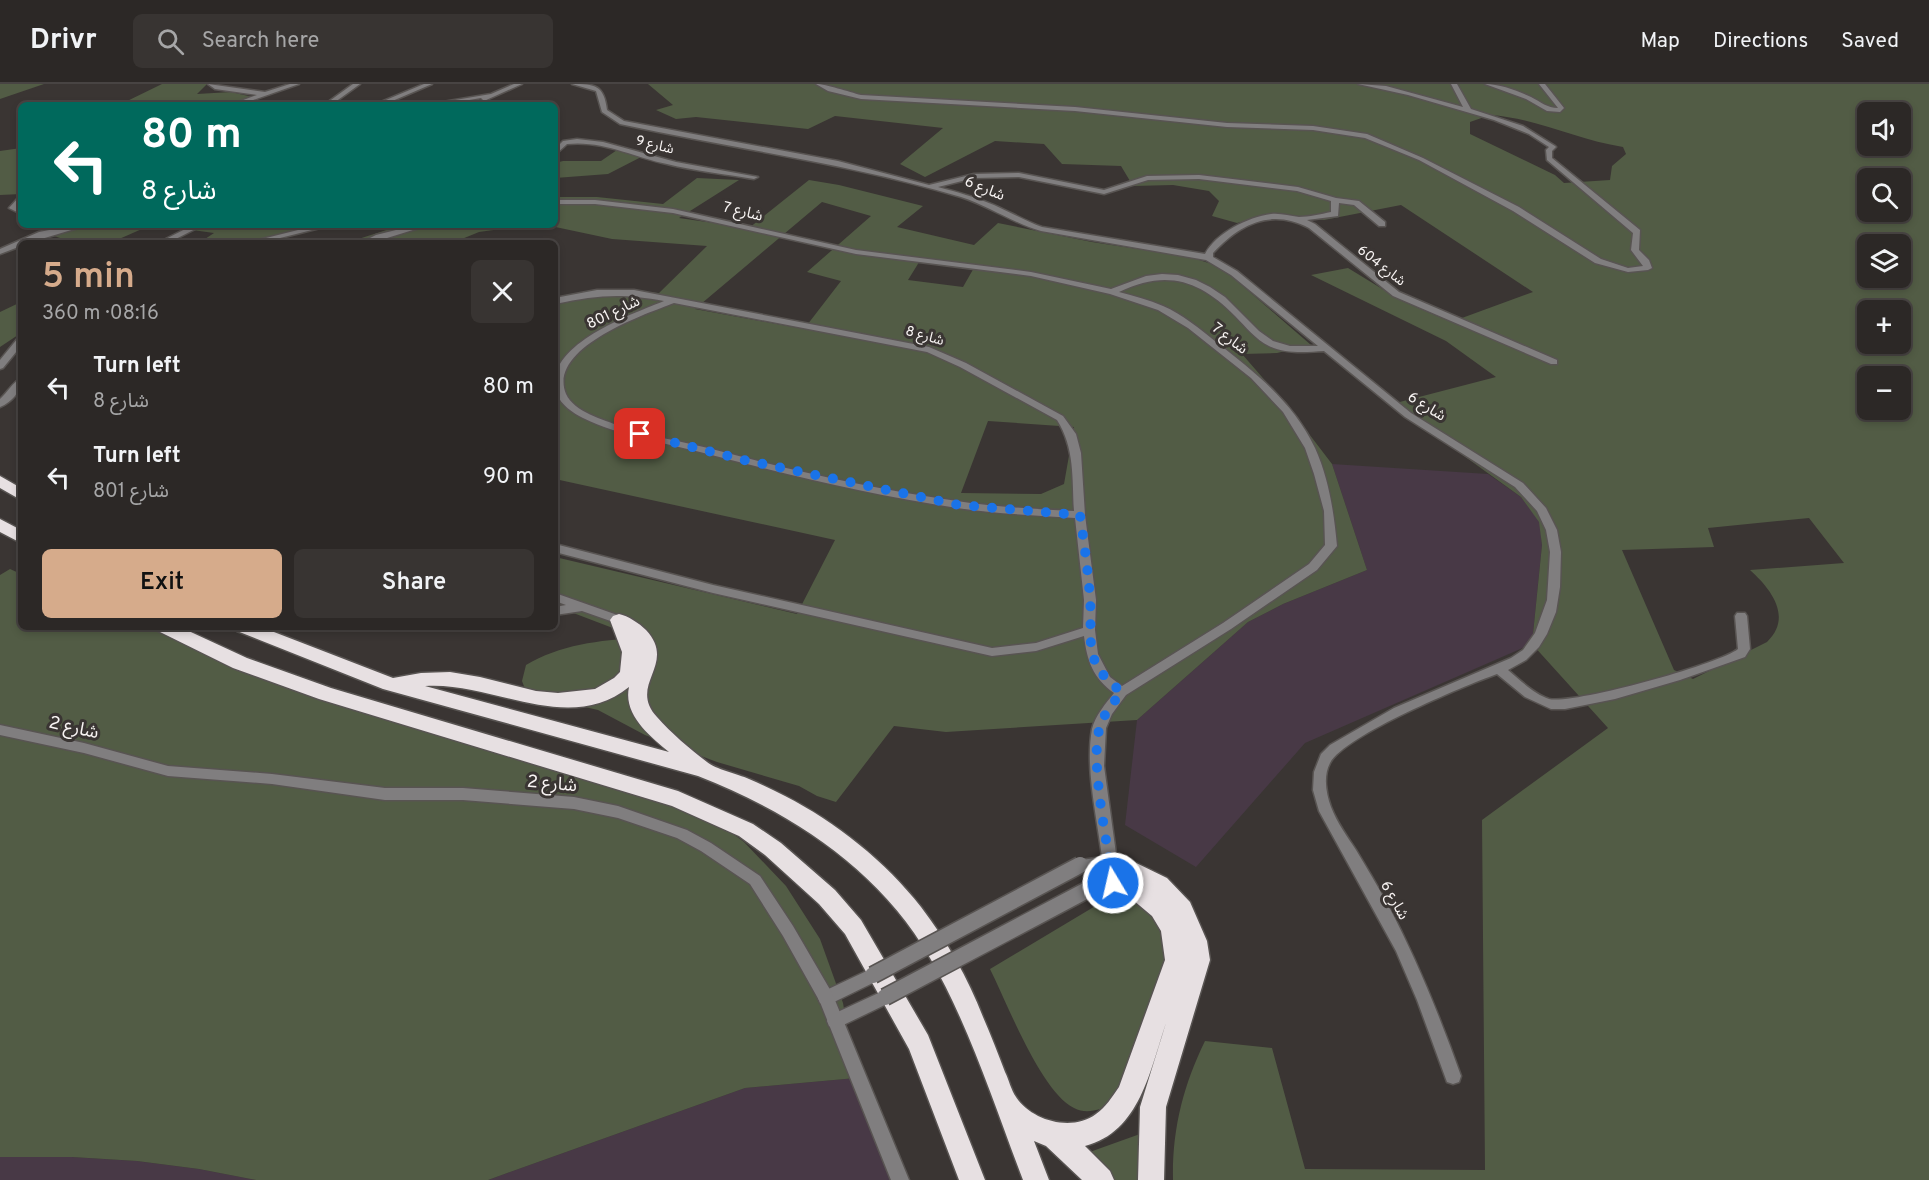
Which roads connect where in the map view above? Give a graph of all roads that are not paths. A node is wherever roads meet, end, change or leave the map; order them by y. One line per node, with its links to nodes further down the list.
1 (211, 84): 13 (street)
2 (296, 84): 13 (street)
3 (357, 84): 16 (street)
4 (429, 84): 17 (street)
5 (518, 84): 6 (street); 14 (street)
6 (525, 84)
7 (575, 84): 21 (street)
8 (819, 84): 20 (street)
9 (1361, 84): 20 (street)
10 (1454, 84): 20 (street)
11 (1488, 84): 12 (street)
12 (1542, 84)
13 (268, 95): 15 (street)
14 (489, 95): 18 (street); 19 (street)
15 (243, 102)
16 (331, 102)
17 (385, 102)
18 (446, 102)
19 (480, 102)
20 (1468, 110)
21 (609, 116): 22 (street); 25 (street, شارع 6)
22 (796, 146)
23 (558, 150): 24 (street, شارع 9)
24 (754, 177)
25 (928, 187): 26 (street); 44 (street, شارع 6)
26 (1335, 200): 28 (street); 29 (street)
27 (558, 202): 45 (street, شارع 7)
28 (1298, 219): 44 (street, شارع 604); 50 (street, شارع 604)
29 (1382, 224)
30 (58, 228): 36 (street)
31 (72, 228): 36 (street)
32 (193, 228): 39 (street)
33 (315, 228): 40 (street)
34 (387, 228): 37 (street)
35 (414, 228): 37 (street)
36 (35, 237): 38 (street)
37 (379, 237): 41 (street)
38 (28, 240)
39 (168, 240)
40 (263, 240)
41 (372, 240)
42 (18, 244): 43 (street)
43 (0, 252)
44 (1209, 258): 49 (street, شارع 6)
45 (1112, 292): 49 (street); 70 (street, شارع 7)
46 (558, 300): 47 (street, شارع 8)
47 (676, 300): 56 (street, شارع 8); 56 (street, شارع 801)
48 (18, 344): 51 (street)
49 (1324, 348): 68 (street, شارع 6)
50 (1554, 362)
51 (0, 366)
52 (18, 385): 53 (street)
53 (0, 404)
54 (0, 481): 55 (highway)
55 (18, 493)
56 (1080, 515): 67 (street, شارع 8)
57 (0, 524): 58 (highway)
58 (18, 536)
59 (558, 549): 67 (street)
60 (558, 598): 61 (street)
61 (586, 607): 62 (street); 64 (street)
62 (558, 611)
63 (1741, 616): 68 (street)
64 (619, 620): 69 (highway); 72 (highway)
65 (170, 630): 80 (highway)
66 (254, 630): 69 (highway)
67 (1089, 630): 70 (street, شارع 8)
68 (1498, 668): 76 (street, شارع 6)
69 (390, 684): 72 (highway)
70 (1122, 692): 73 (street, شارع 7)
71 (0, 730): 74 (street, شارع 2)
72 (702, 769): 77 (highway)
73 (1112, 872): 74 (street, bridge); 75 (street, bridge); 78 (highway); 83 (highway)
74 (826, 998): 75 (street, شارع 2)
75 (836, 1021): 79 (street, شارع 2)
76 (1453, 1076)
77 (1006, 1105): 78 (highway); 81 (highway)
78 (1056, 1137): 82 (highway)
79 (900, 1180)
80 (972, 1180)
81 (1036, 1180)
82 (1101, 1180)
83 (1151, 1180)

